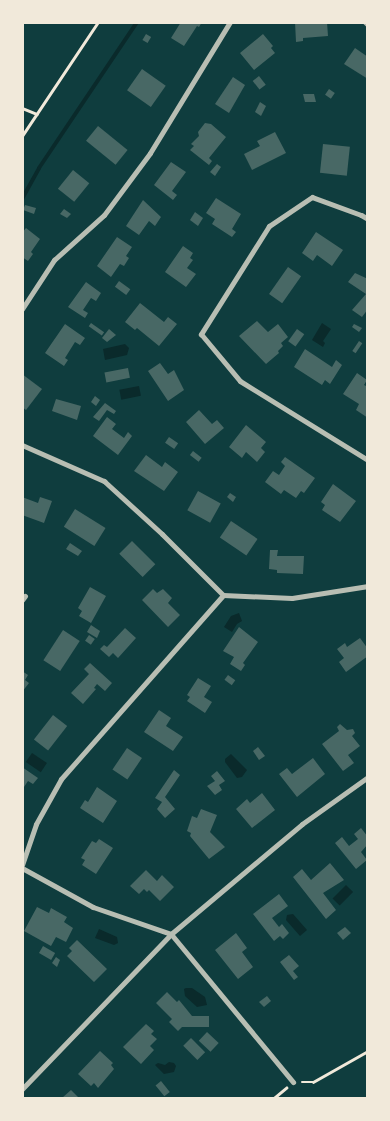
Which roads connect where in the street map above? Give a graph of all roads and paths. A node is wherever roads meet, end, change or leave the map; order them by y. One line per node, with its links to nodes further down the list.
1 (98, 22): 6 (path)
2 (230, 22): 9 (street)
3 (364, 22): 4 (street)
4 (368, 25)
5 (22, 108): 6 (path)
6 (37, 114): 7 (path)
7 (22, 136)
8 (368, 219): 11 (street)
9 (22, 309)
10 (22, 445): 13 (street)
11 (368, 460)
12 (368, 586): 13 (street)
13 (223, 595): 15 (street)
14 (368, 777): 16 (street)
15 (22, 867): 16 (street)
16 (172, 934): 18 (street); 19 (street)
17 (368, 1051): 18 (path)
18 (293, 1082): 20 (path)
19 (22, 1089)
20 (274, 1098)

